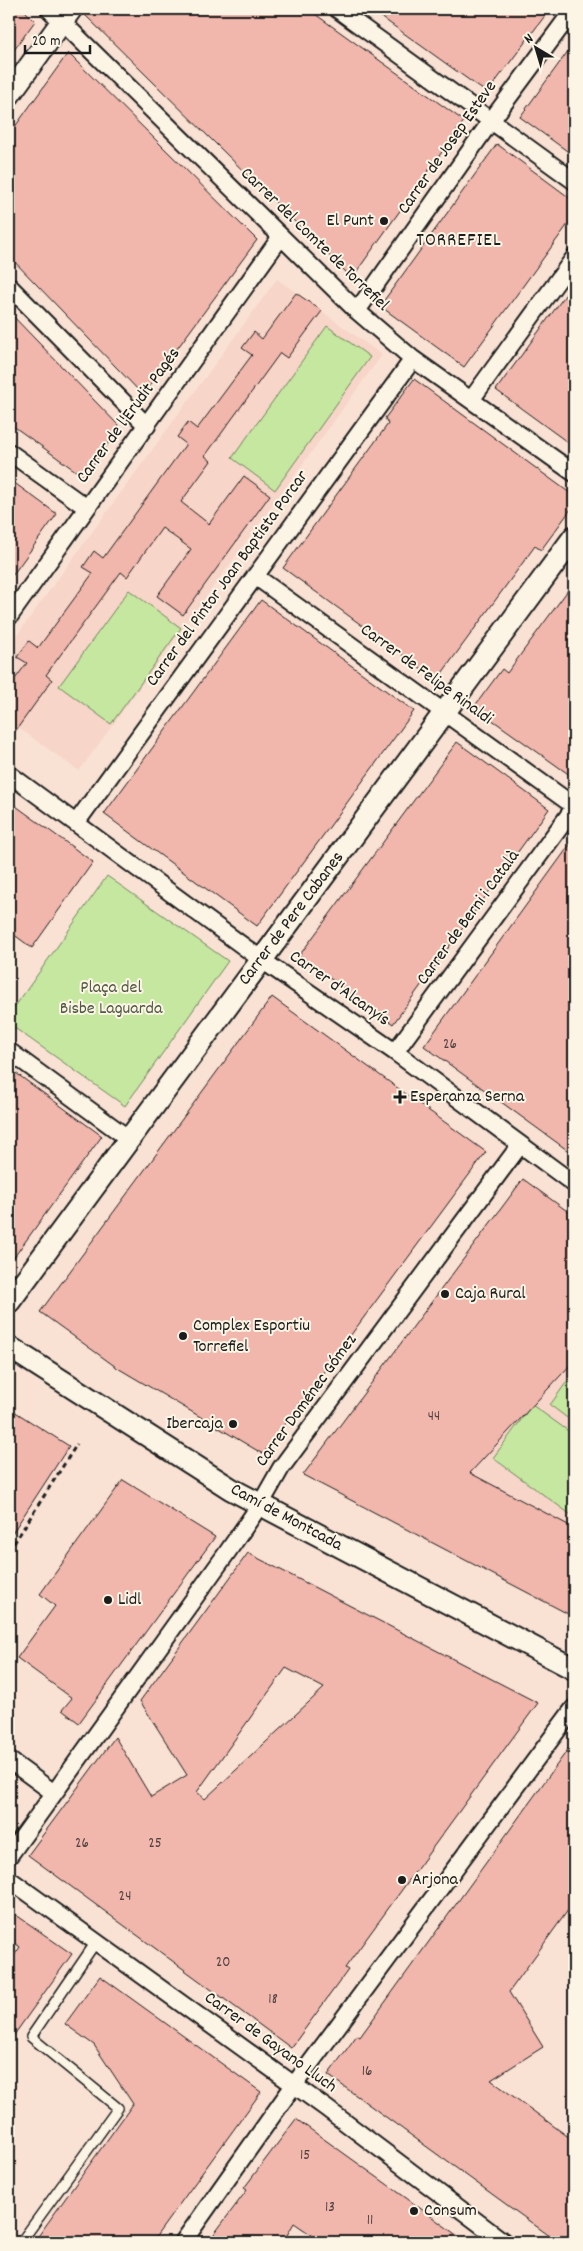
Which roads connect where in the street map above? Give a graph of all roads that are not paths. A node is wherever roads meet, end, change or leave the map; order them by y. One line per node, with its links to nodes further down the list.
1 (336, 9): 5 (street)
2 (574, 9): 5 (street, Carrer de Josep Esteve)
3 (61, 13): 4 (street); 7 (street, Carrer del Comte de Torrefiel)
4 (9, 94)
5 (491, 121): 6 (street); 10 (street, Carrer de Josep Esteve)
6 (574, 181)
7 (280, 238): 10 (street, Carrer del Comte de Torrefiel); 13 (street, Carrer de l'Erudit Pagés)
8 (574, 258): 12 (street)
9 (9, 286): 13 (street)
10 (357, 311): 11 (street, Carrer del Comte de Torrefiel)
11 (413, 359): 12 (street, Carrer del Comte de Torrefiel); 18 (street, Carrer del Pintor Joan Baptista Porcar)
12 (471, 400): 15 (street, Carrer del Comte de Torrefiel)
13 (147, 426): 16 (street, Carrer de l'Erudit Pagés)
14 (9, 452): 16 (street)
15 (574, 473)
16 (87, 508): 19 (street, Carrer de l'Erudit Pagés)
17 (574, 537): 20 (street, Carrer de Pere Cabanes)
18 (255, 576): 20 (street, Carrer de Felipe Rinaldi); 23 (street, Carrer del Pintor Joan Baptista Porcar)
19 (9, 617)
20 (444, 713): 22 (street, Carrer de Felipe Rinaldi); 24 (street, Carrer de Pere Cabanes)
21 (9, 774): 23 (street, Carrer d'Alcanyís)
22 (574, 807): 26 (street, Carrer de Berni i Català)
23 (76, 823): 24 (street, Carrer d'Alcanyís)
24 (262, 960): 26 (street, Carrer d'Alcanyís); 27 (street, Carrer de Pere Cabanes)
25 (9, 1051): 27 (street)
26 (395, 1052): 28 (street, Carrer d'Alcanyís)
27 (129, 1139): 30 (street, Carrer de Pere Cabanes)
28 (520, 1144): 29 (street, Carrer d'Alcanyís); 32 (street, Carrer Doménec Gómez)
29 (574, 1184)
30 (9, 1302)
31 (9, 1348): 32 (street, Camí de Montcada)
32 (260, 1505): 33 (street, Camí de Montcada); 36 (street, Carrer Doménec Gómez)
33 (574, 1669)
34 (574, 1708): 40 (street)
35 (9, 1760): 36 (street)
36 (54, 1793): 37 (street, Carrer Doménec Gómez)
37 (9, 1856)
38 (9, 1880): 39 (street, Carrer de Gayano Lluch)
39 (96, 1942): 40 (street, Carrer de Gayano Lluch); 41 (lane)
40 (294, 2085): 42 (street); 43 (street, Carrer de Gayano Lluch)
41 (21, 2242)
42 (183, 2242)
43 (504, 2242)

